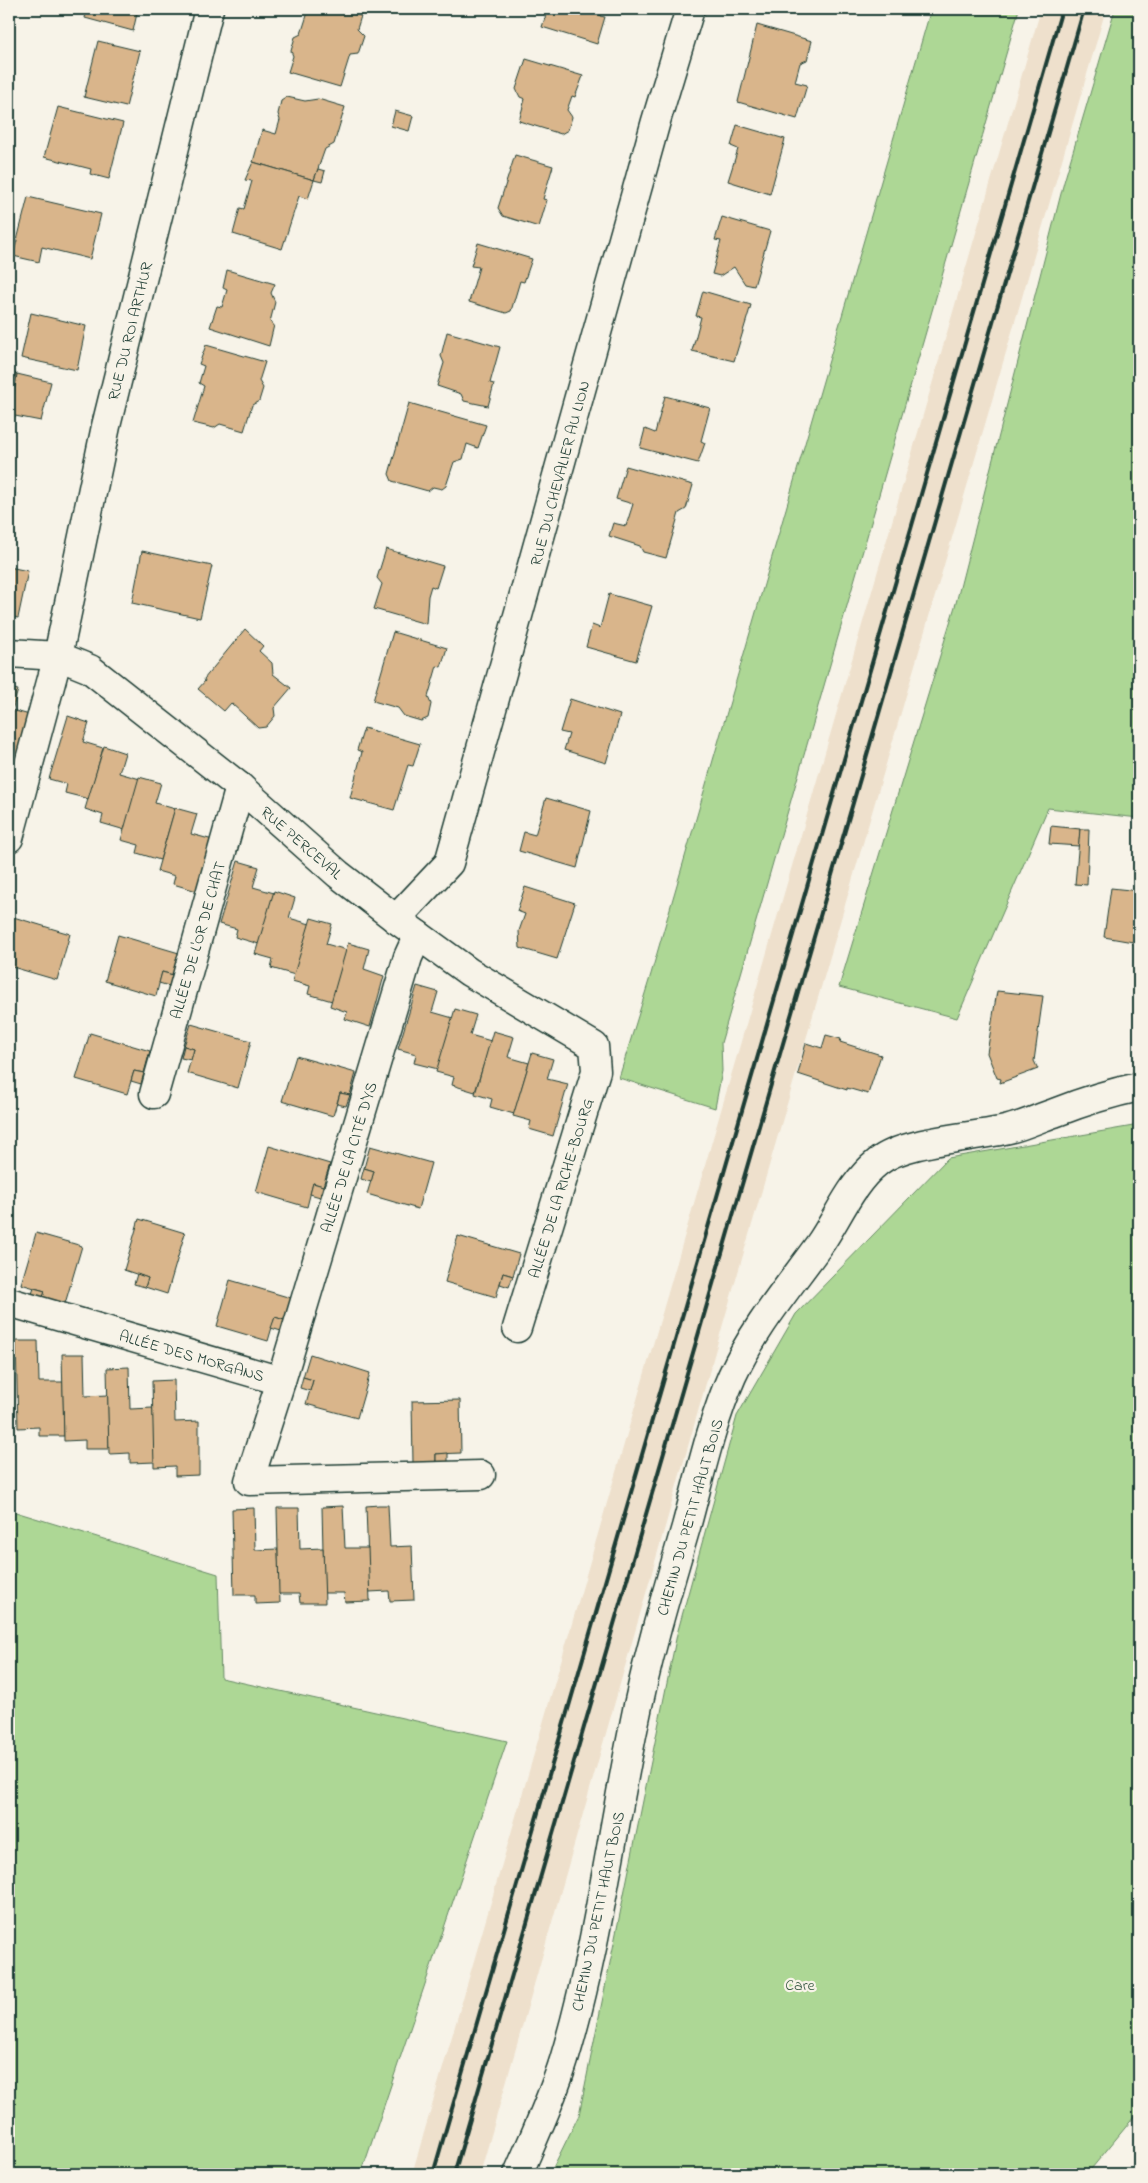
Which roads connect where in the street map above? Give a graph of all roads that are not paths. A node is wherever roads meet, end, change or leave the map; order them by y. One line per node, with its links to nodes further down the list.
1 (210, 9): 4 (street, RUE DU ROI ARTHUR)
2 (690, 9): 7 (street, RUE DU CHEVALIER AU LION)
3 (9, 653): 4 (street, RUE PERCEVAL)
4 (58, 656): 5 (street, RUE PERCEVAL); 6 (street, RUE DU ROI ARTHUR)
5 (240, 787): 7 (street, RUE PERCEVAL); 11 (street, ALLÉE DE L'OR DE CHAT)
6 (9, 838)
7 (396, 919): 8 (street, RUE PERCEVAL)
8 (418, 935): 9 (street, RUE PERCEVAL); 14 (street, ALLÉE DE LA CITÉ D'YS)
9 (594, 1046): 13 (street, ALLÉE DE LA RICHE-BOURG)
10 (1139, 1086): 16 (street, CHEMIN DU PETIT HAUT BOIS)
11 (154, 1094)
12 (9, 1302): 14 (street, ALLÉE DES MORGANS)
13 (517, 1328)
14 (281, 1381): 15 (street, ALLÉE DES MORGANS)
15 (481, 1475)
16 (518, 2174)

